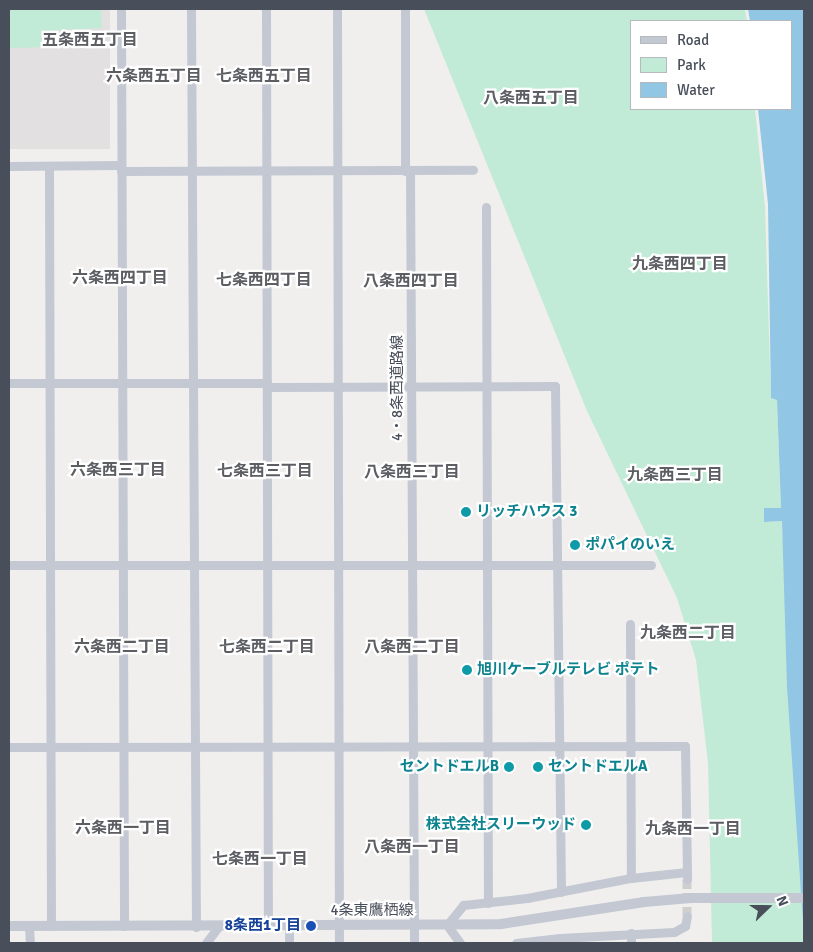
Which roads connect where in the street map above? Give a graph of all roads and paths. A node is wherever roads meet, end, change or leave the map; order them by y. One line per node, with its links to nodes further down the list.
1 (121, 9): 8 (street)
2 (192, 9): 9 (street)
3 (266, 9): 12 (street)
4 (337, 9): 13 (street)
5 (405, 9): 10 (street, 4・8条西道路線)
6 (9, 166): 7 (street)
7 (49, 166): 8 (street); 16 (street)
8 (121, 168): 9 (street); 17 (street)
9 (192, 170): 12 (street); 18 (street)
10 (408, 170): 11 (street); 13 (street); 22 (street, 4・8条西道路線)
11 (473, 170)
12 (266, 171): 13 (street); 19 (street)
13 (337, 171): 21 (street)
14 (486, 207): 20 (street)
15 (9, 383): 16 (street)
16 (50, 383): 17 (street); 25 (street)
17 (122, 384): 18 (street); 26 (street)
18 (193, 384): 19 (street); 27 (street)
19 (266, 385): 21 (street); 28 (street)
20 (486, 385): 22 (street); 31 (street); 32 (street)
21 (338, 386): 22 (street); 29 (street)
22 (411, 386): 30 (street, 4・8条西道路線)
23 (652, 564): 32 (street)
24 (9, 565): 25 (street)
25 (50, 565): 26 (street); 40 (street)
26 (122, 565): 27 (street); 41 (street)
27 (194, 565): 28 (street); 42 (street)
28 (267, 565): 29 (street); 43 (street)
29 (338, 565): 30 (street); 34 (street)
30 (412, 565): 31 (street); 35 (street, 4・8条西道路線)
31 (487, 565): 32 (street); 36 (street)
32 (556, 565): 37 (street)
33 (630, 624): 38 (street)
34 (339, 746): 35 (street); 43 (street); 55 (street)
35 (413, 746): 36 (street); 56 (street, 4・8条西道路線)
36 (488, 746): 37 (street); 47 (street)
37 (560, 746): 38 (street); 45 (street)
38 (632, 746): 44 (street); 44 (street)
39 (9, 747): 40 (street)
40 (50, 747): 41 (street); 51 (street)
41 (123, 747): 42 (street); 52 (street)
42 (195, 747): 43 (street); 58 (street)
43 (267, 747): 53 (street)
44 (631, 878): 45 (street)
45 (561, 892): 47 (street)
46 (804, 898): 57 (street, 4条東鷹栖線)
47 (488, 903): 57 (street)
48 (687, 916): 60 (street)
49 (9, 926): 50 (street, 4条東鷹栖線)
50 (29, 926): 51 (street, 4条東鷹栖線); 62 (street)
51 (51, 926): 52 (street, 4条東鷹栖線)
52 (124, 926): 58 (street, 4条東鷹栖線)
53 (268, 926): 54 (street, 4条東鷹栖線); 59 (street, 4条東鷹栖線)
54 (289, 926): 55 (street, 4条東鷹栖線); 64 (street)
55 (339, 926): 56 (street, 4条東鷹栖線); 65 (street)
56 (413, 926): 57 (street, 4条東鷹栖線); 66 (street, 4・8条西道路線)
57 (447, 926): 67 (street)
58 (196, 927): 59 (street, 4条東鷹栖線)
59 (218, 927): 63 (street)
60 (631, 933): 61 (street); 69 (street)
61 (560, 940): 68 (street)
62 (30, 943)
63 (206, 943)
64 (289, 943)
65 (339, 943)
66 (414, 943)
67 (460, 943)
68 (516, 943)
69 (631, 943)

